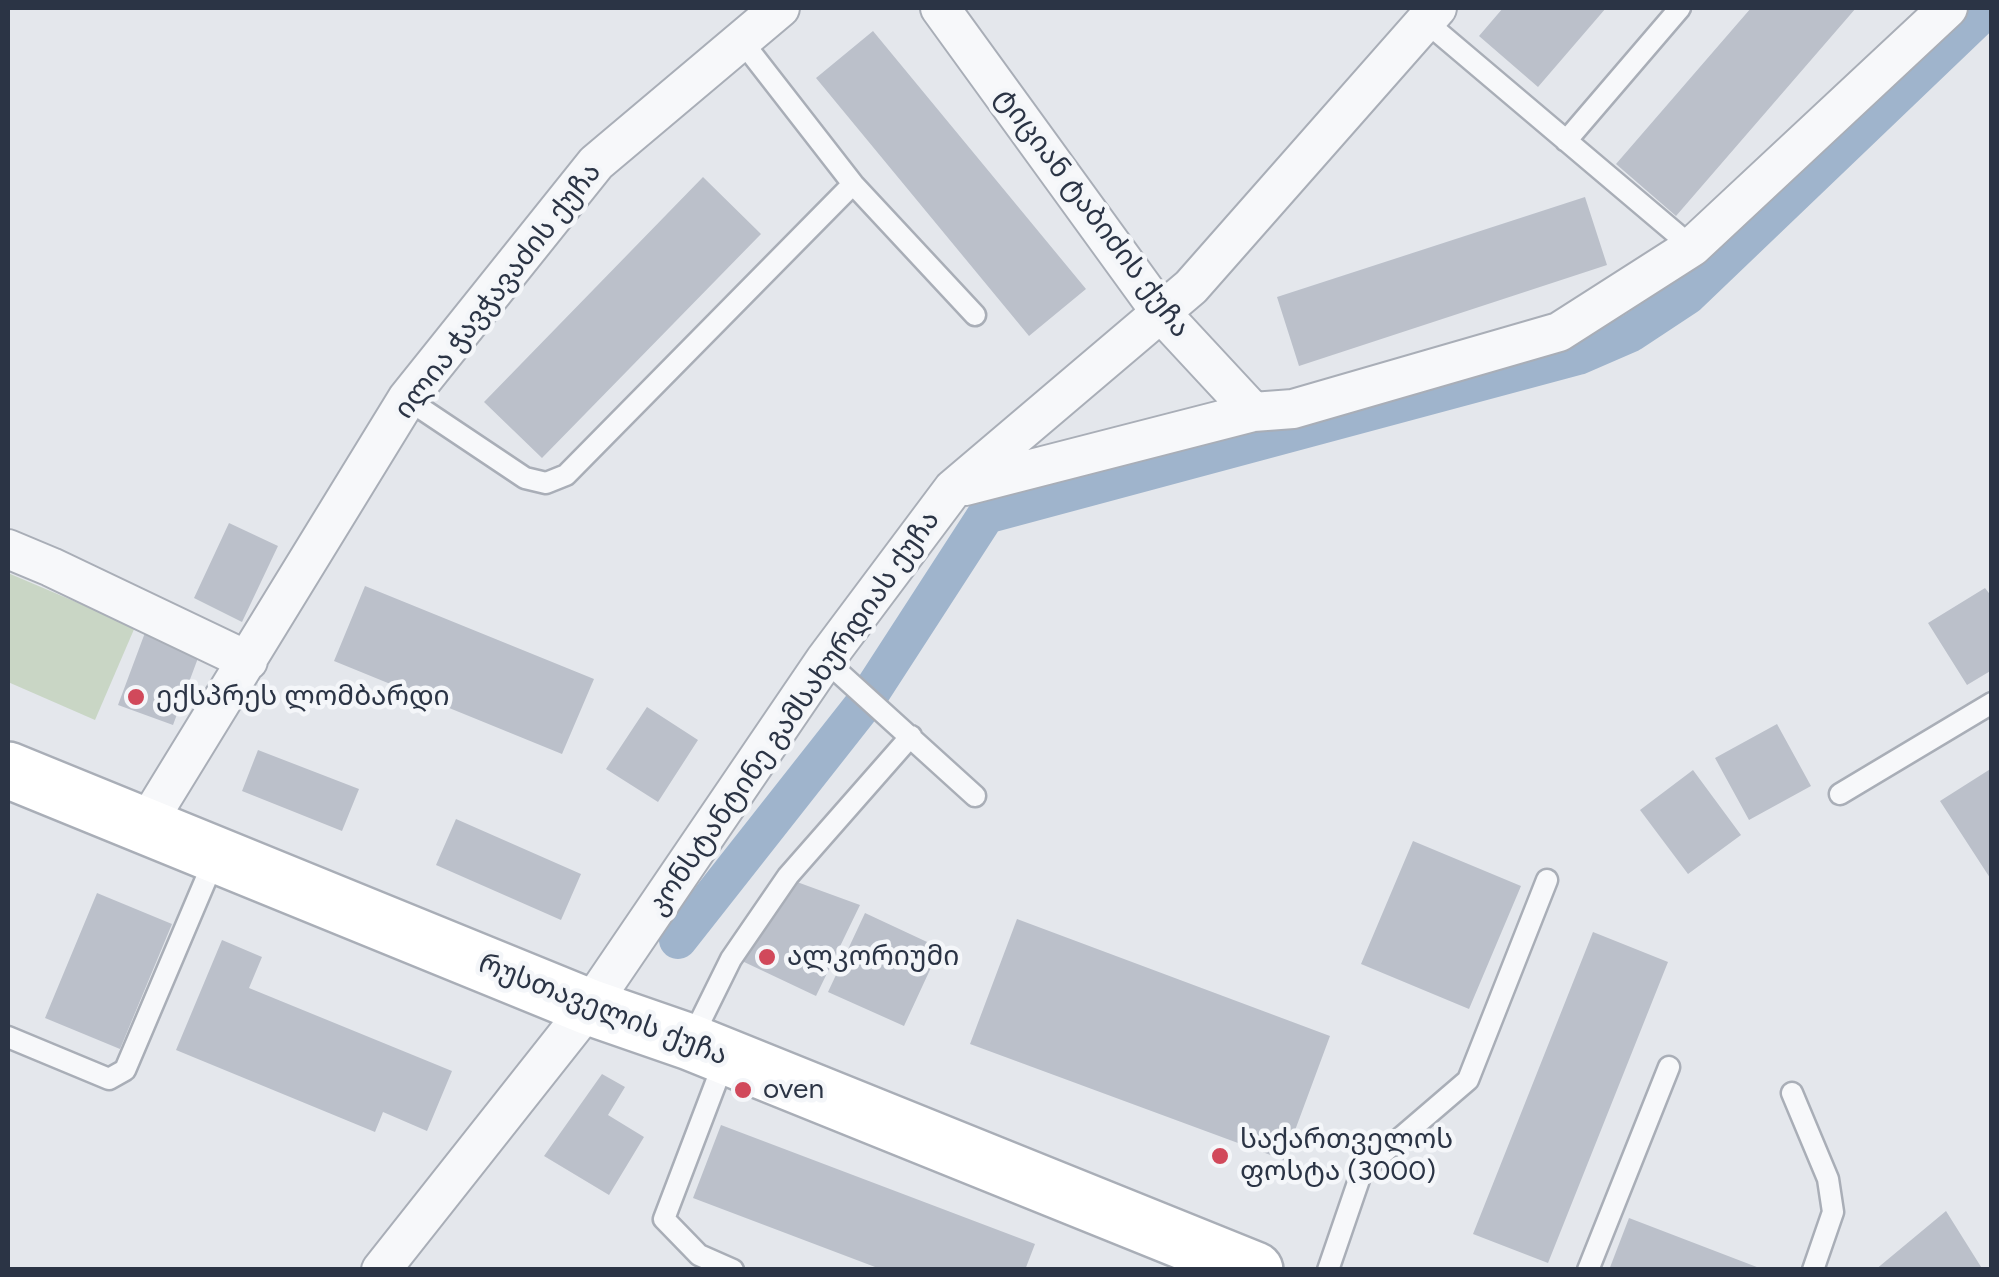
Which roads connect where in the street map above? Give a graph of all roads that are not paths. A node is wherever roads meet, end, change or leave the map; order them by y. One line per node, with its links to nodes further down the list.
1 (780, 8): 6 (street, ილია ჭავჭავაძის ქუჩა)
2 (940, 8): 10 (street, ტიციან ტაბიძის ქუჩა)
3 (1680, 8): 7 (lane)
4 (1948, 8): 9 (street)
5 (1431, 14): 7 (lane); 10 (street, კონსტანტინე გამსახურდიას ქუჩა)
6 (741, 40): 8 (lane); 12 (street, ილია ჭავჭავაძის ქუჩა)
7 (1566, 140): 9 (lane)
8 (853, 184): 11 (lane); 12 (lane)
9 (1692, 247): 13 (street)
10 (1162, 314): 13 (street, ტიციან ტაბიძის ქუჩა); 14 (street, კონსტანტინე გამსახურდიას ქუჩა)
11 (975, 315)
12 (407, 399): 16 (street, ილია ჭავჭავაძის ქუჩა)
13 (1252, 412): 14 (street)
14 (952, 489): 17 (street, კონსტანტინე გამსახურდიას ქუჩა)
15 (8, 549): 16 (street)
16 (248, 660): 23 (street, ილია ჭავჭავაძის ქუჩა)
17 (838, 672): 19 (lane); 26 (street, კონსტანტინე გამსახურდიას ქუჩა)
18 (1992, 703): 21 (lane)
19 (912, 736): 22 (lane); 28 (lane)
20 (8, 770): 23 (main road, რუსთაველის ქუჩა)
21 (1840, 794)
22 (975, 796)
23 (145, 826): 24 (main road, რუსთაველის ქუჩა)
24 (216, 856): 26 (main road, რუსთაველის ქუჩა); 27 (lane)
25 (1548, 880): 34 (lane)
26 (589, 1007): 28 (main road, რუსთაველის ქუჩა); 31 (street, კონსტანტინე გამსახურდიას ქუჩა)
27 (8, 1037)
28 (708, 1049): 32 (lane); 33 (main road, რუსთაველის ქუჩა)
29 (1668, 1066): 35 (lane)
30 (1792, 1094): 36 (lane)
31 (381, 1270)
32 (732, 1270)
33 (1255, 1270)
34 (1328, 1270)
35 (1588, 1270)
36 (1813, 1270)

